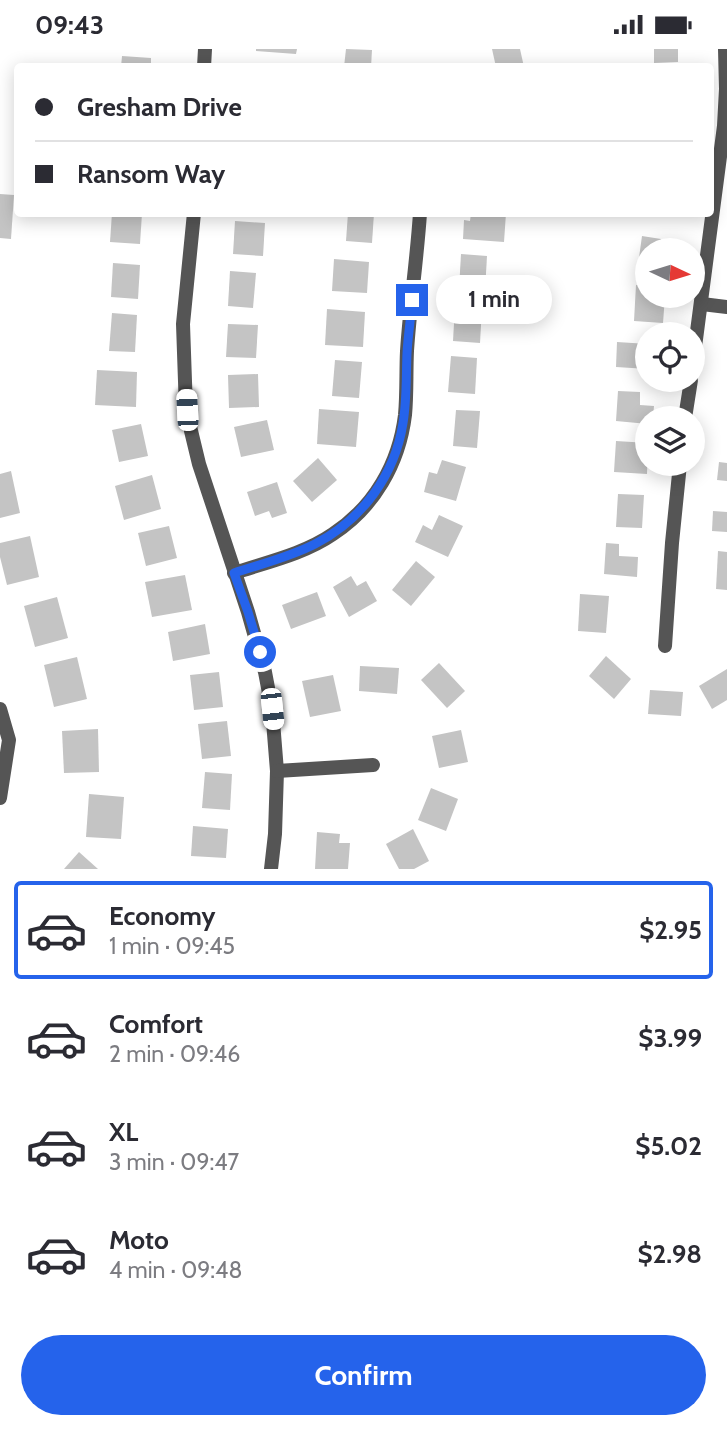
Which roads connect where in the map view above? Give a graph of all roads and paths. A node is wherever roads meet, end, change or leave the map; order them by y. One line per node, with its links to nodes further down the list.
1 (725, 49): 2 (street)
2 (714, 207)
3 (194, 217): 10 (street)
4 (420, 217): 10 (street)
5 (713, 217): 6 (street)
6 (705, 280)
7 (705, 304): 8 (street)
8 (727, 307)
9 (679, 476): 11 (street)
10 (234, 573): 14 (street)
11 (665, 646)
12 (0, 709): 15 (street)
13 (373, 765): 14 (street)
14 (278, 771): 16 (street)
15 (0, 798)
16 (271, 869)

